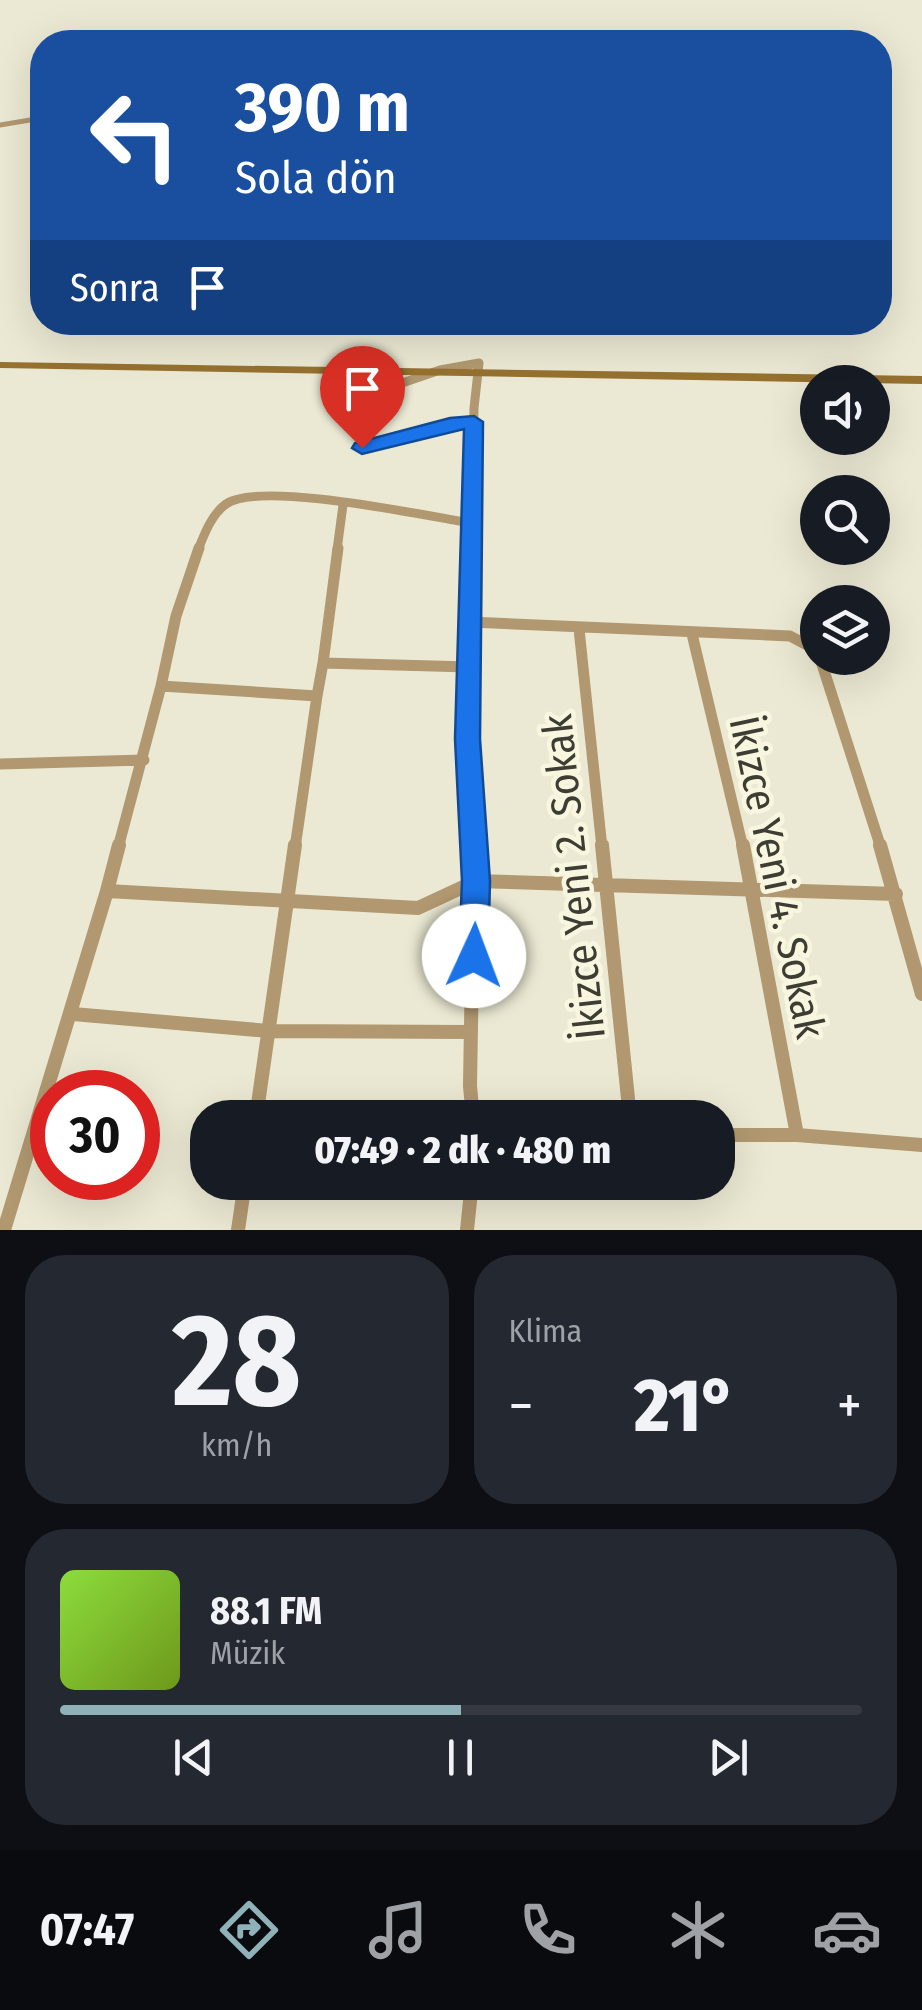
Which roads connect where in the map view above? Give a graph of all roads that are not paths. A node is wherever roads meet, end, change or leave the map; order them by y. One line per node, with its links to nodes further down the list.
1 (30, 120): 2 (street)
2 (0, 125)
3 (0, 357): 5 (main road)
4 (0, 365): 6 (main road)
5 (478, 367): 6 (main road); 7 (main road); 8 (main road); 10 (street)
6 (440, 370): 9 (street)
7 (922, 372)
8 (922, 380)
9 (346, 402)
10 (474, 422): 11 (street); 13 (street)
11 (362, 448)
12 (343, 505): 13 (street); 18 (street); 21 (street)
13 (471, 523): 14 (street)
14 (470, 622): 15 (street); 19 (street)
15 (579, 629): 16 (street); 26 (street, İkizce Yeni 2. Sokak)
16 (692, 634): 17 (street); 27 (street, İkizce Yeni 4. Sokak)
17 (800, 642)
18 (323, 663): 19 (street); 22 (street)
19 (469, 667): 25 (street)
20 (826, 675): 29 (street)
21 (161, 686): 22 (street); 23 (street)
22 (317, 696): 30 (street)
23 (144, 760): 24 (street); 28 (street)
24 (0, 764)
25 (476, 881): 26 (street); 30 (street); 34 (street)
26 (608, 884): 27 (street); 37 (street, İkizce Yeni 2. Sokak)
27 (754, 890): 29 (street); 39 (street, İkizce Yeni 4. Sokak)
28 (108, 891): 30 (street); 32 (street)
29 (896, 894): 31 (street)
30 (284, 902): 33 (street)
31 (922, 994)
32 (72, 1014): 33 (street); 43 (street)
33 (269, 1030): 34 (street); 35 (street)
34 (471, 1032): 36 (street)
35 (259, 1100)
36 (473, 1100)
37 (628, 1100)
38 (735, 1135): 39 (street)
39 (796, 1135): 40 (street)
40 (922, 1145)
41 (243, 1200): 44 (street)
42 (470, 1200): 45 (street)
43 (4, 1230)
44 (238, 1230)
45 (467, 1230)

